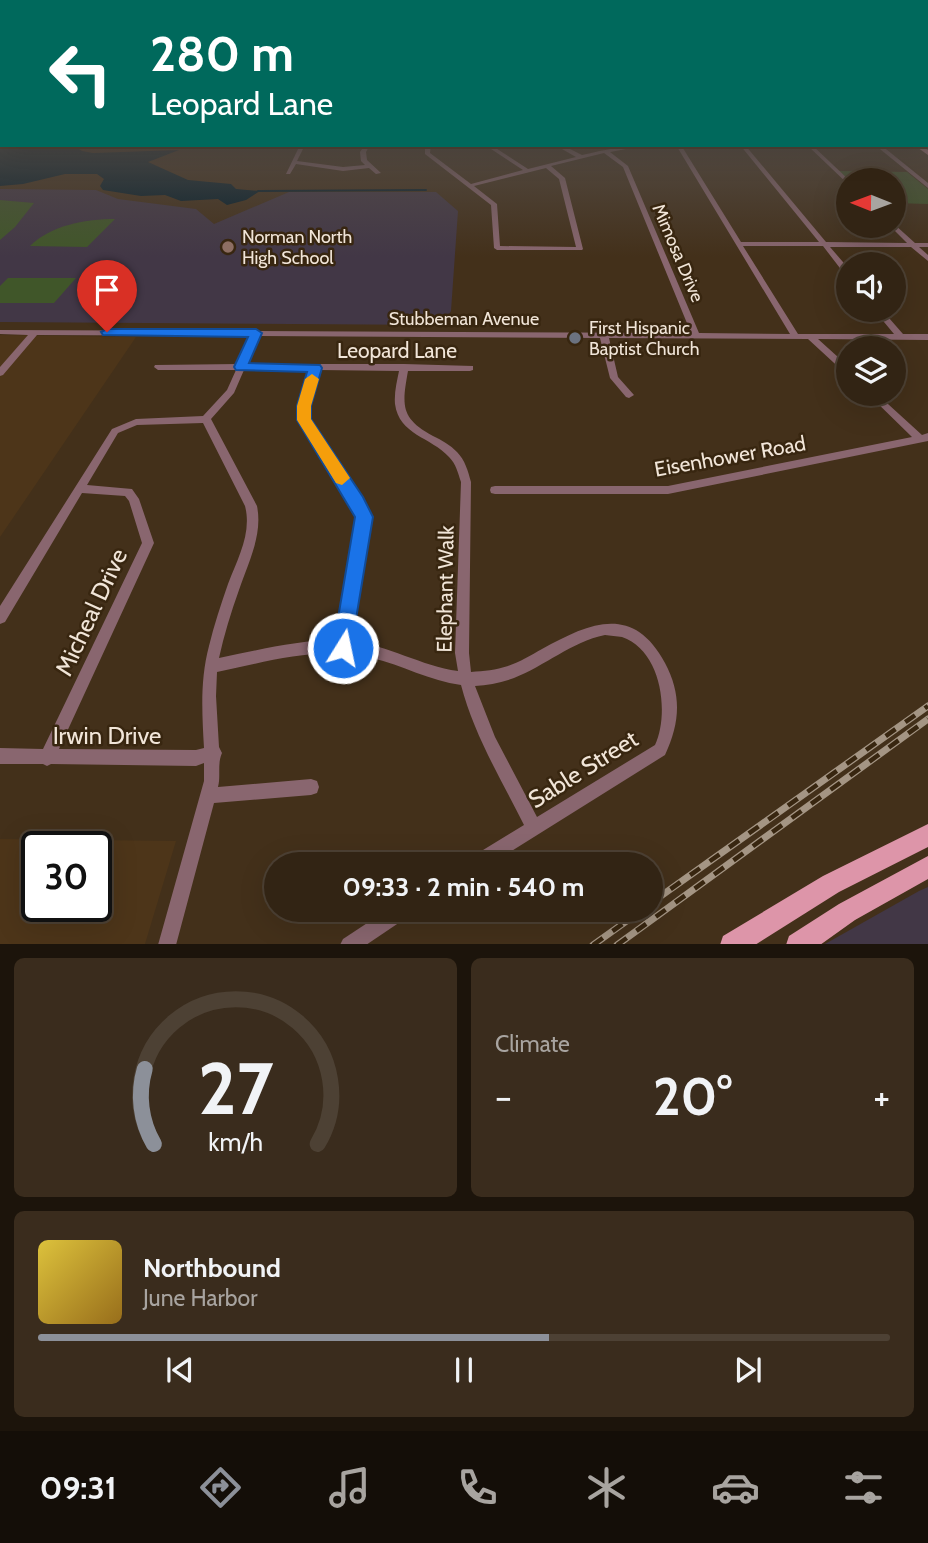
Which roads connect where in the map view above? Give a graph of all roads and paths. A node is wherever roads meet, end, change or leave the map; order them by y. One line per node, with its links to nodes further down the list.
1 (290, 169): 12 (street)
2 (373, 169): 13 (street)
3 (450, 169): 14 (street)
4 (525, 169): 11 (street)
5 (535, 169): 11 (street)
6 (551, 169): 14 (street)
7 (626, 169): 28 (street, Mimosa Drive)
8 (693, 169): 17 (street)
9 (762, 169): 18 (street)
10 (907, 169): 15 (street)
11 (528, 171): 14 (street)
12 (288, 173)
13 (378, 173)
14 (472, 185)
15 (928, 186)
16 (906, 238): 19 (street)
17 (738, 244): 18 (street); 29 (street)
18 (824, 244): 19 (street); 21 (street)
19 (913, 245): 20 (street); 22 (street)
20 (928, 245)
21 (836, 258)
22 (928, 260)
23 (888, 322): 30 (street)
24 (0, 332): 25 (street, Stubbeman Avenue)
25 (36, 332): 26 (street, Stubbeman Avenue); 41 (street)
26 (256, 333): 27 (street, Stubbeman Avenue); 37 (street)
27 (604, 336): 28 (street, Stubbeman Avenue); 42 (street)
28 (696, 336): 29 (street, Stubbeman Avenue)
29 (795, 336): 31 (street, Stubbeman Avenue)
30 (900, 336)
31 (810, 337): 32 (street, Stubbeman Avenue); 35 (street)
32 (836, 337)
33 (906, 337): 34 (street, Stubbeman Avenue)
34 (928, 337)
35 (836, 360)
36 (158, 366): 37 (street, Leopard Lane)
37 (241, 367): 39 (street, Leopard Lane); 44 (street)
38 (404, 367): 39 (street, Leopard Lane); 40 (street, Leopard Lane); 51 (street, Elephant Walk)
39 (315, 368): 49 (street)
40 (470, 368)
41 (0, 373)
42 (629, 395)
43 (886, 406): 45 (street)
44 (206, 419): 46 (street); 50 (street)
45 (924, 438): 47 (street, Eisenhower Road)
46 (80, 489): 48 (street); 54 (street, Micheal Drive)
47 (495, 490)
48 (0, 618)
49 (343, 648): 50 (street, Sable Street); 51 (street, Sable Street)
50 (211, 667): 52 (street)
51 (464, 679): 57 (street, Elephant Walk); 57 (street, Sable Street)
52 (214, 753): 54 (street, Irwin Drive); 56 (street)
53 (0, 757): 54 (street, Irwin Drive)
54 (47, 758)
55 (311, 787): 56 (street)
56 (208, 796): 62 (street)
57 (534, 828): 59 (street, Sable Street)
58 (928, 835): 64 (main road)
59 (495, 852)
60 (928, 867): 65 (main road)
61 (384, 922): 63 (street)
62 (167, 944)
63 (349, 944)
64 (732, 944)
65 (798, 944)

